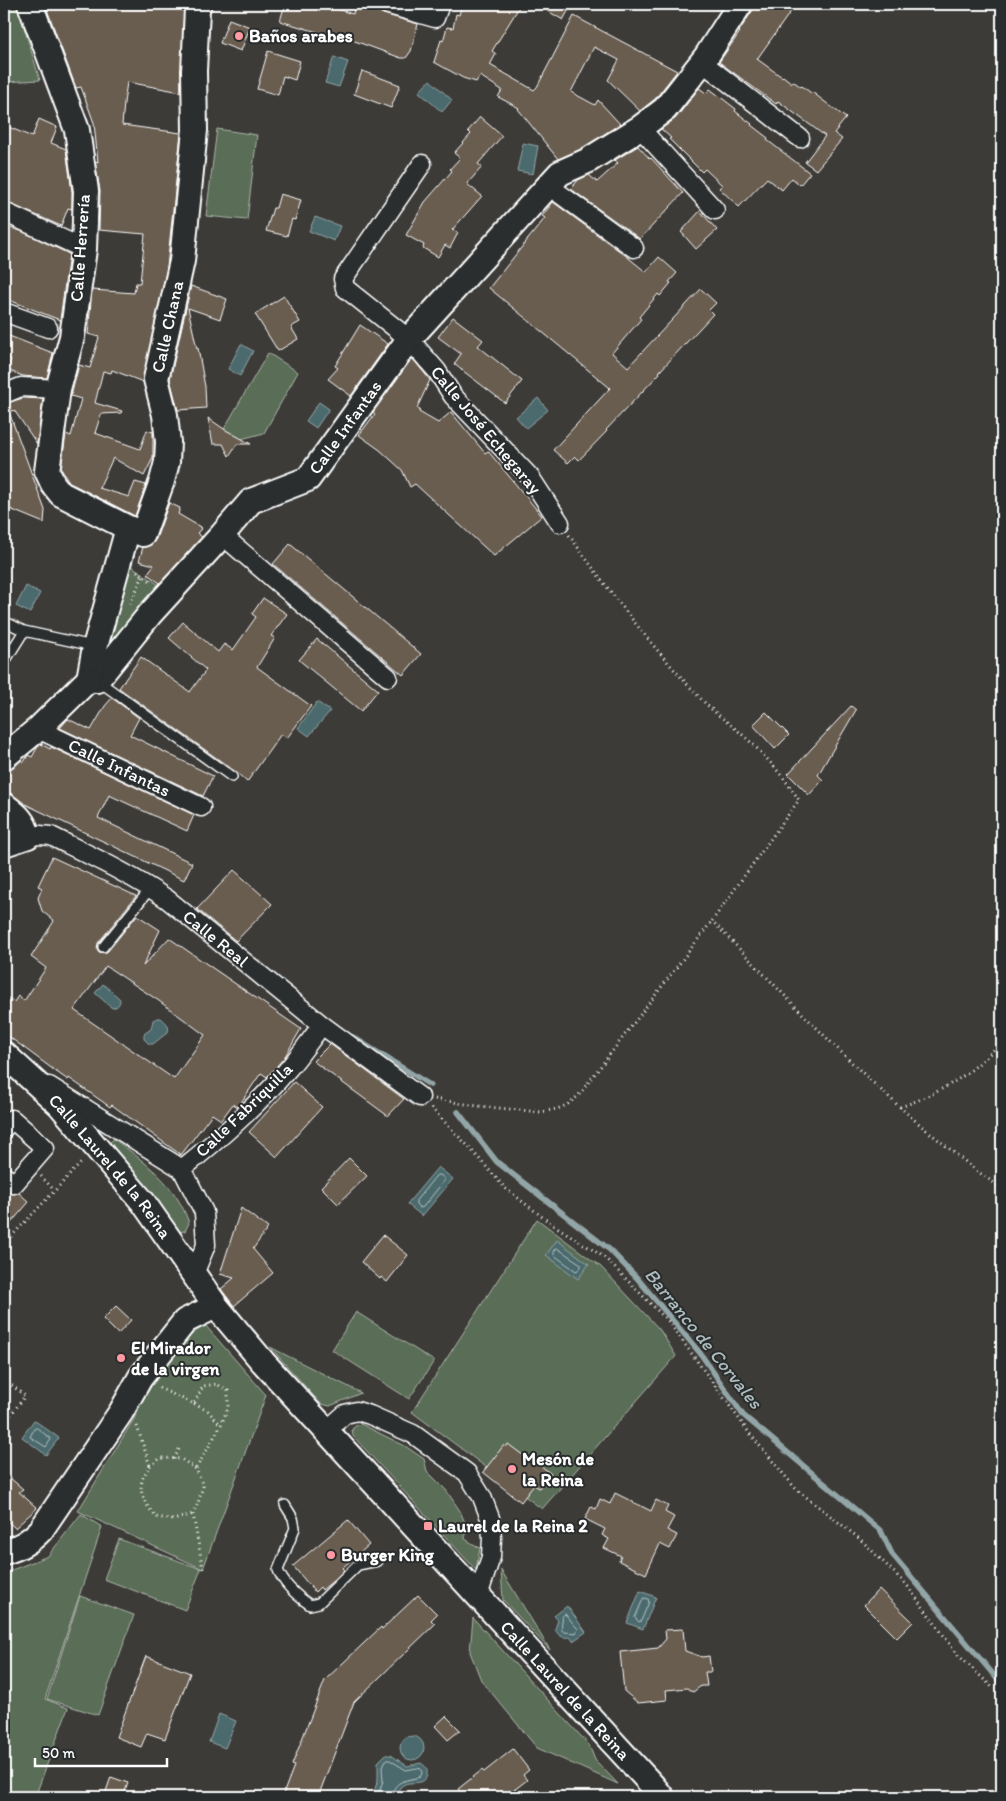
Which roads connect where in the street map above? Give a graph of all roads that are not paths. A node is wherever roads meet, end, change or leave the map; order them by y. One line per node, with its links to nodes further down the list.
1 (30, 4): 14 (street, Calle Herrería)
2 (199, 4): 21 (street, Calle Chana)
3 (386, 4): 4 (street)
4 (440, 4)
5 (740, 4): 6 (street, Calle Infantas)
6 (702, 62): 7 (street, Calle Infantas); 8 (street)
7 (640, 128): 10 (street, Calle Infantas); 11 (street)
8 (800, 138)
9 (422, 164): 17 (street)
10 (549, 186): 13 (street); 17 (street, Calle Infantas)
11 (715, 210)
12 (4, 212): 14 (street)
13 (634, 248)
14 (84, 249): 18 (street, Calle Herrería)
15 (4, 312): 16 (street)
16 (48, 328)
17 (409, 339): 20 (street, Calle José Echegaray); 22 (street, Calle Infantas)
18 (58, 389): 19 (street); 21 (street, Calle Herrería)
19 (4, 394)
20 (560, 523)
21 (128, 528): 25 (street)
22 (222, 535): 27 (street); 28 (street, Calle Infantas)
23 (4, 621): 24 (lane)
24 (24, 631): 25 (lane); 26 (lane)
25 (95, 647): 28 (street)
26 (4, 664)
27 (388, 677)
28 (93, 680): 29 (street, Calle Infantas); 31 (lane)
29 (38, 729): 30 (street, Calle Infantas); 33 (street, Calle Infantas)
30 (4, 757)
31 (232, 778)
32 (4, 805): 34 (street)
33 (201, 807)
34 (28, 836): 35 (street); 36 (street, Calle Real)
35 (4, 844)
36 (151, 888): 37 (lane); 38 (street, Calle Real)
37 (103, 947)
38 (322, 1025): 40 (street, Calle Real); 42 (street, Calle Fabriquilla)
39 (11, 1061): 42 (street, Calle Laurel de la Reina); 44 (street, Calle Laurel de la Reina)
40 (420, 1097)
41 (4, 1128): 43 (street)
42 (182, 1169): 44 (street, Calle Laurel de la Reina)
43 (4, 1176)
44 (194, 1274): 45 (street, Calle Laurel de la Reina)
45 (216, 1306): 46 (street, Calle Laurel de la Reina); 48 (street)
46 (326, 1431): 50 (street, Calle Laurel de la Reina); 50 (street)
47 (285, 1505): 49 (lane)
48 (4, 1552)
49 (378, 1561)
50 (478, 1596): 51 (street, Calle Laurel de la Reina)
51 (660, 1793)

